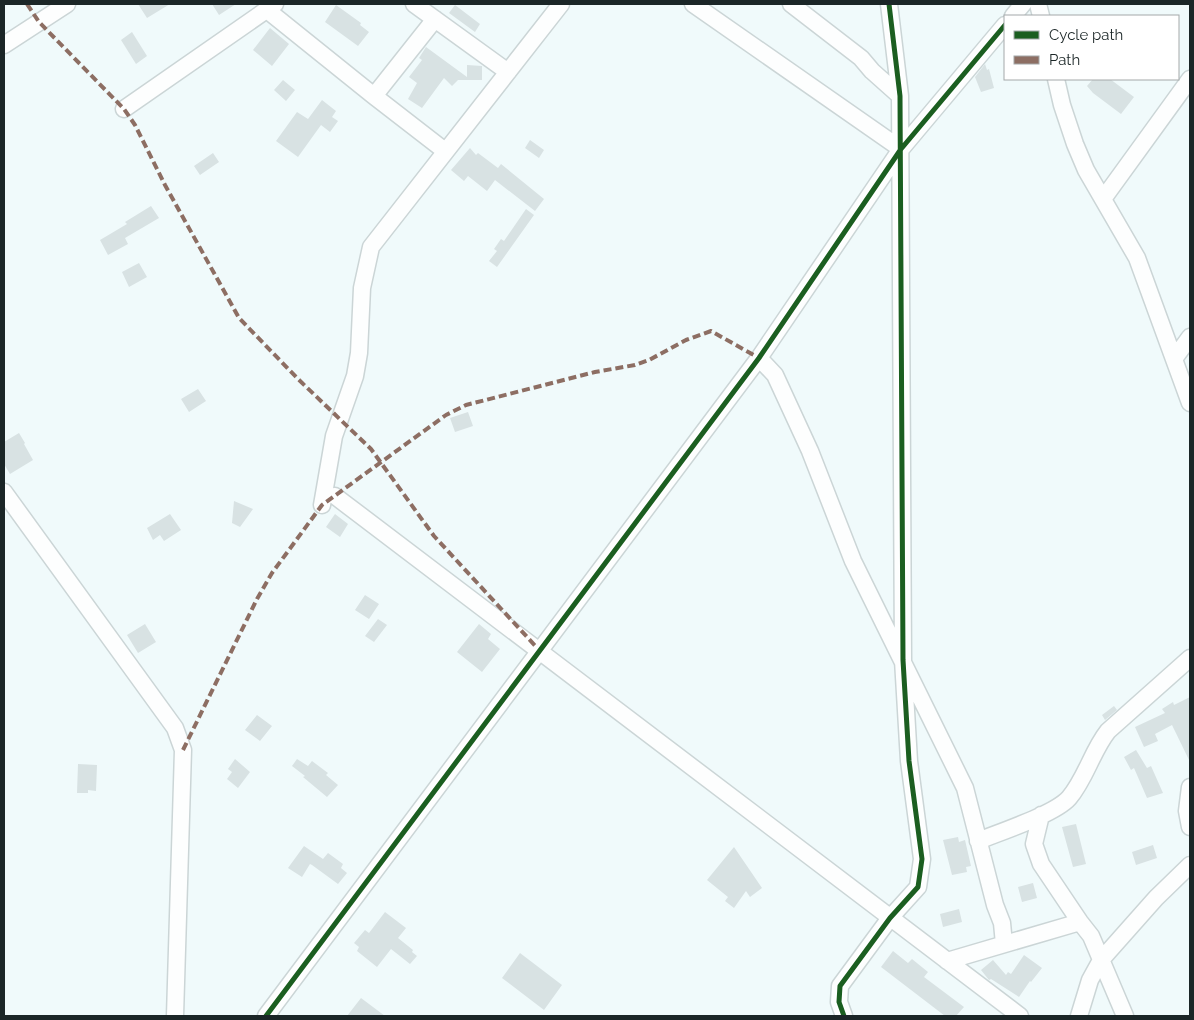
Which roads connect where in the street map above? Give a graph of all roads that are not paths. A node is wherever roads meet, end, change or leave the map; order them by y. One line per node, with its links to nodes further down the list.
1 (67, 4): 12 (street)
2 (414, 4): 10 (street)
3 (561, 4): 13 (street)
4 (693, 4): 19 (street)
5 (791, 4): 17 (street)
6 (889, 4): 17 (street)
7 (1023, 4): 9 (street)
8 (271, 7): 16 (street); 18 (street)
9 (1014, 15)
10 (435, 19): 13 (street); 16 (street)
11 (1004, 26): 19 (street)
12 (4, 45)
13 (508, 72): 20 (street)
14 (1190, 79): 21 (street)
15 (1056, 80): 21 (street)
16 (374, 96): 20 (street)
17 (900, 96): 19 (street)
18 (124, 109)
19 (901, 149): 23 (street); 29 (street)
20 (445, 151): 27 (street)
21 (1103, 199): 24 (street)
22 (1190, 336): 24 (street)
23 (759, 358): 27 (street); 29 (street)
24 (1174, 359): 25 (street)
25 (1190, 403)
26 (4, 492): 40 (street)
27 (540, 651): 35 (street); 41 (street)
28 (1190, 658): 31 (street)
29 (903, 660): 33 (street); 35 (street)
30 (1190, 787): 32 (street)
31 (1041, 815): 33 (street); 36 (street)
32 (1190, 827)
33 (978, 842): 37 (street)
34 (1190, 865): 38 (street)
35 (890, 918): 39 (street); 42 (street)
36 (1080, 922): 37 (street); 38 (street)
37 (1004, 944): 39 (street)
38 (1101, 960): 44 (street); 45 (street)
39 (947, 961): 43 (street)
40 (175, 1016)
41 (266, 1016)
42 (844, 1016)
43 (1020, 1016)
44 (1079, 1016)
45 (1125, 1016)

